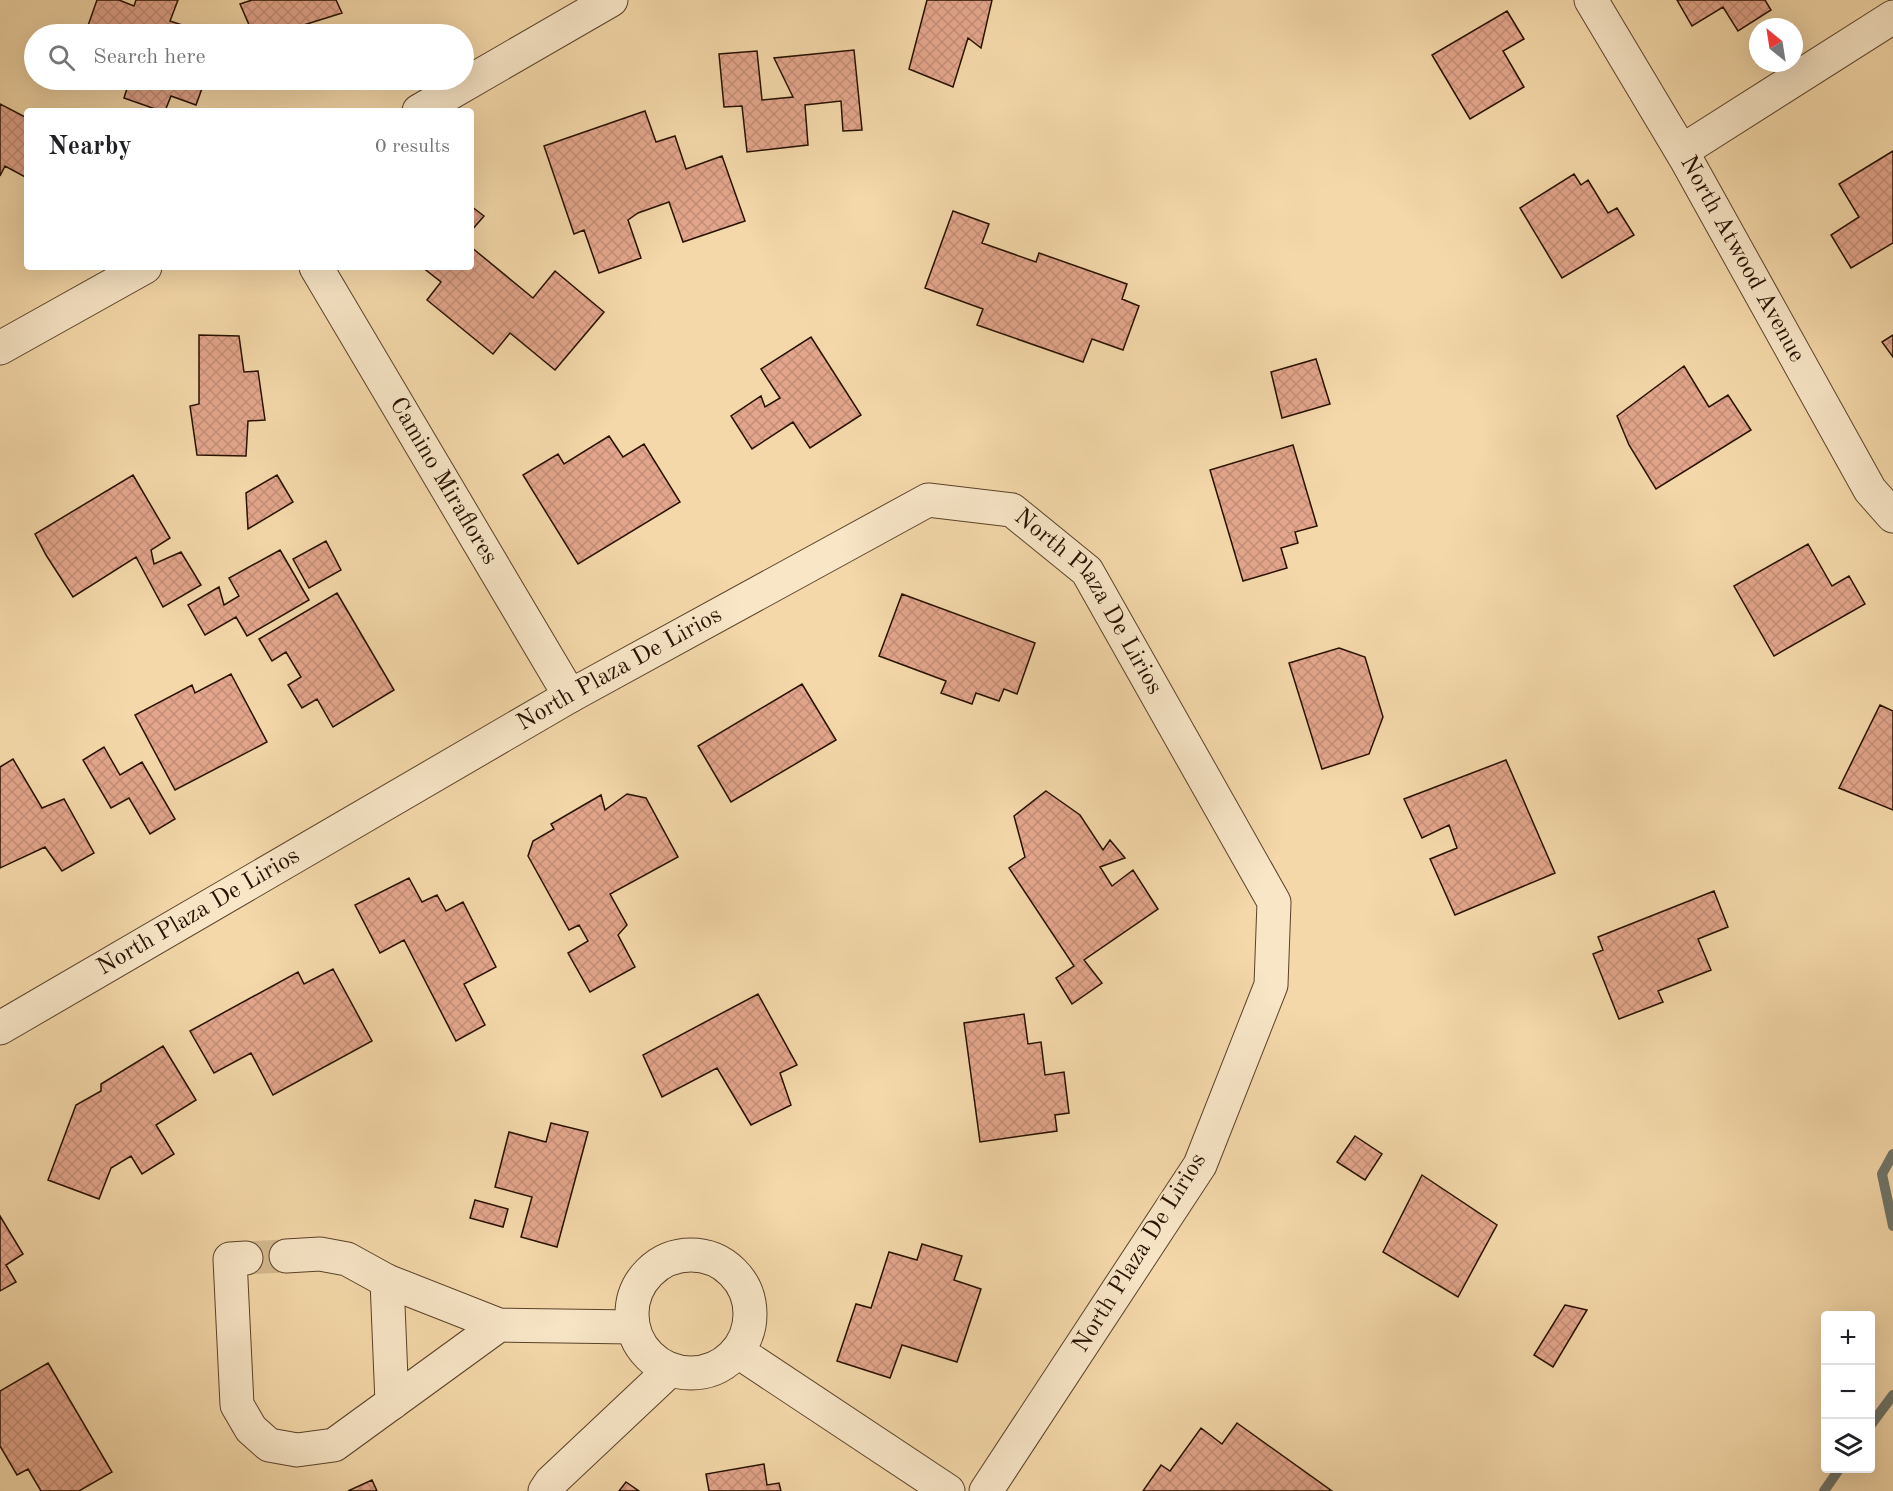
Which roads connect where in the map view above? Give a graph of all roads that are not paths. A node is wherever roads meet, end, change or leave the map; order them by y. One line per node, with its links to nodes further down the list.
1 (611, 0): 4 (street)
2 (1591, 0): 7 (street, North Atwood Avenue)
3 (1893, 17): 7 (street)
4 (474, 79)
5 (455, 90): 6 (street)
6 (424, 108)
7 (1682, 151): 11 (street, North Atwood Avenue)
8 (140, 270): 10 (street)
9 (318, 270): 12 (street, Camino Miraflores)
10 (0, 348)
11 (1893, 516)
12 (570, 696): 13 (street, North Plaza De Lirios); 24 (street, North Plaza De Lirios)
13 (0, 1028)
14 (286, 1256): 16 (street)
15 (246, 1258): 21 (street)
16 (387, 1281): 17 (street); 21 (street)
17 (499, 1325): 18 (street); 21 (street)
18 (633, 1327): 19 (street); 20 (street)
19 (737, 1351): 20 (street); 23 (street)
20 (670, 1370): 22 (street)
21 (392, 1403)
22 (545, 1491)
23 (948, 1491)
24 (986, 1491)

